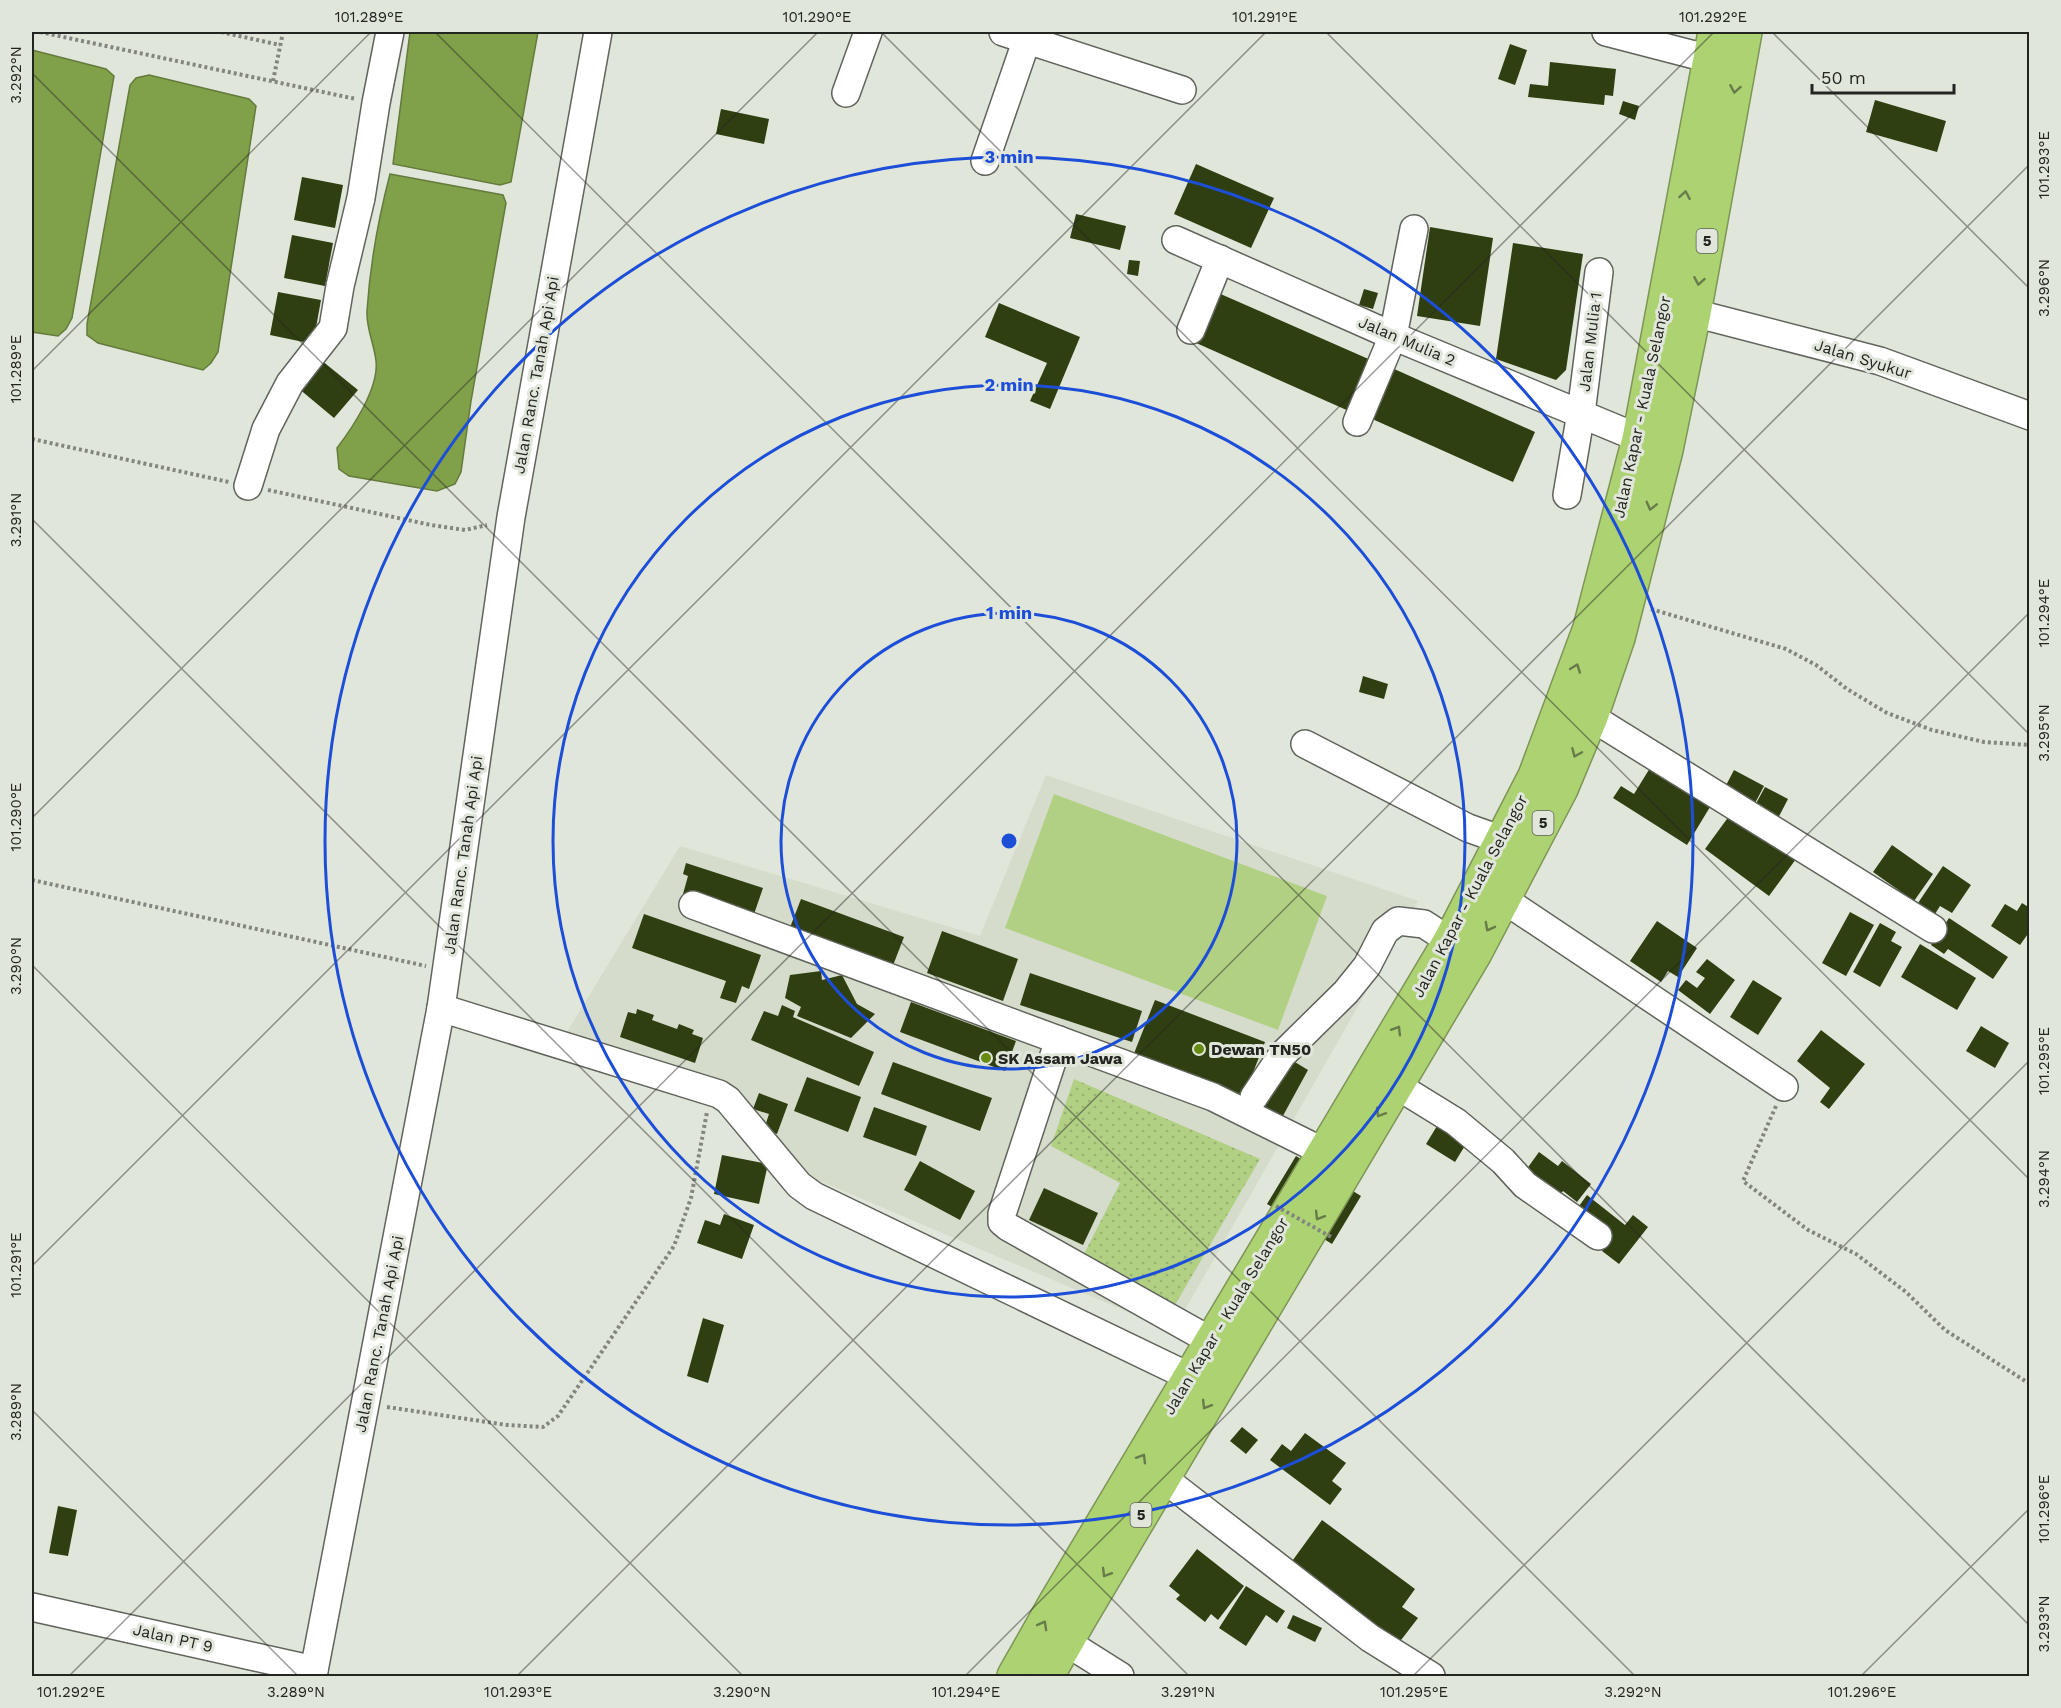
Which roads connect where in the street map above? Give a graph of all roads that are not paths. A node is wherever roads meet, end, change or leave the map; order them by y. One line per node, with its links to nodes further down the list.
1 (390, 32): 22 (street)
2 (598, 32): 31 (street, Jalan Ranc. Tanah Api Api)
3 (868, 32): 9 (street)
4 (1606, 32): 7 (street)
5 (1745, 32): 15 (highway, Jalan Kapar - Kuala Selangor / 5, one-way to 15)
6 (1015, 35): 8 (street); 10 (street)
7 (1713, 45): 21 (highway, Jalan Kapar - Kuala Selangor / 5, one-way to 7)
8 (1182, 90)
9 (846, 93)
10 (985, 161)
11 (1414, 229): 17 (street)
12 (1176, 240): 13 (street, Jalan Mulia 2)
13 (1220, 259): 16 (street); 17 (street, Jalan Mulia 2)
14 (1599, 272): 18 (street, Jalan Mulia 1)
15 (1694, 313): 19 (street, Jalan Syukur); 21 (highway, Jalan Kapar - Kuala Selangor / 5)
16 (1191, 330)
17 (1394, 336): 18 (street, Jalan Mulia 2); 20 (street)
18 (1581, 413): 21 (street, Jalan Mulia 2); 23 (street, Jalan Mulia 1)
19 (2030, 416)
20 (1357, 422)
21 (1652, 444): 24 (highway, Jalan Kapar - Kuala Selangor / 5, one-way to 24); 26 (highway, Jalan Kapar - Kuala Selangor / 5, one-way to 21)
22 (248, 486)
23 (1567, 495)
24 (1591, 717): 27 (highway, Jalan Kapar - Kuala Selangor / 5, one-way to 27); 29 (street)
25 (1305, 744): 26 (street)
26 (1502, 840): 30 (highway, Jalan Kapar - Kuala Selangor / 5)
27 (1503, 899): 33 (highway, Jalan Kapar - Kuala Selangor / 5, one-way to 33); 34 (street)
28 (693, 905): 32 (street)
29 (1934, 929)
30 (1450, 941): 35 (street); 36 (highway, Jalan Kapar - Kuala Selangor / 5, one-way to 30)
31 (441, 1008): 39 (street); 43 (street, Jalan Ranc. Tanah Api Api)
32 (1059, 1040): 36 (street); 38 (street)
33 (1396, 1085): 36 (highway, Jalan Kapar - Kuala Selangor / 5, one-way to 36); 37 (street)
34 (1784, 1087)
35 (1254, 1097)
36 (1336, 1159): 38 (highway, Jalan Kapar - Kuala Selangor / 5)
37 (1598, 1236)
38 (1224, 1348): 39 (highway, Jalan Kapar - Kuala Selangor / 5); 40 (highway, Jalan Kapar - Kuala Selangor / 5, one-way to 40)
39 (1190, 1377): 44 (highway, Jalan Kapar - Kuala Selangor / 5, one-way to 39)
40 (1163, 1478): 42 (highway, Jalan Kapar - Kuala Selangor / 5, one-way to 42); 47 (street)
41 (32, 1607): 43 (street, Jalan PT 9)
42 (1066, 1642): 45 (highway, Jalan Kapar - Kuala Selangor / 5); 46 (street)
43 (313, 1673)
44 (1014, 1677)
45 (1047, 1677)
46 (1120, 1677)
47 (1431, 1677)

